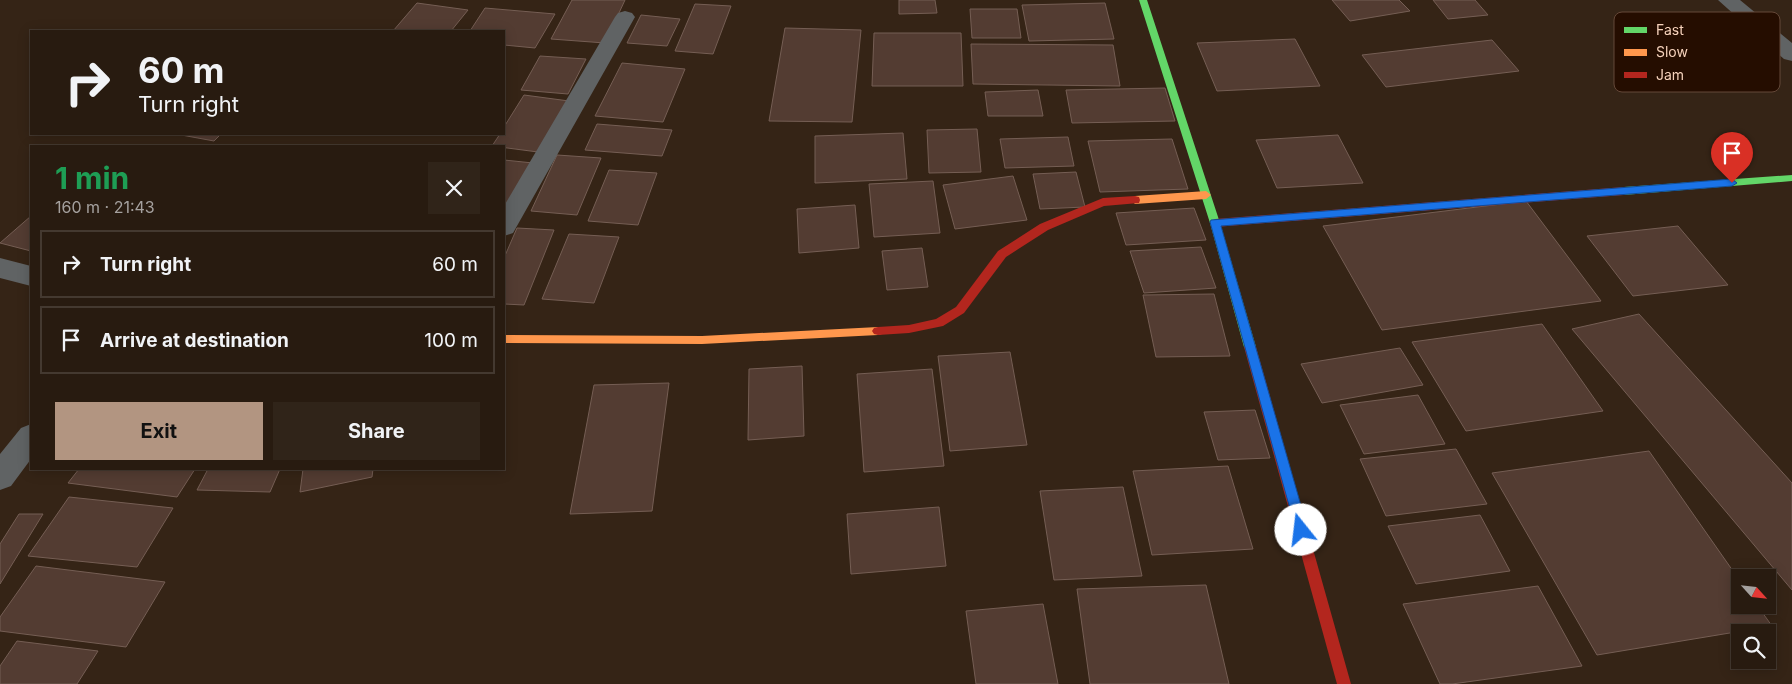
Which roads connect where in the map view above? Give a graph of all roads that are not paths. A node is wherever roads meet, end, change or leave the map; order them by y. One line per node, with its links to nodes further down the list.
1 (1143, 0): 8 (street)
2 (1728, 0): 3 (street)
3 (1742, 12)
4 (625, 17): 10 (street)
5 (1780, 44): 6 (street)
6 (1792, 54)
7 (1792, 178): 9 (street)
8 (1206, 195): 9 (street); 13 (street)
9 (1215, 222): 16 (street)
10 (505, 225)
11 (0, 268): 12 (street)
12 (30, 276)
13 (505, 339)
14 (30, 438): 15 (street)
15 (0, 477)
16 (1344, 684)

